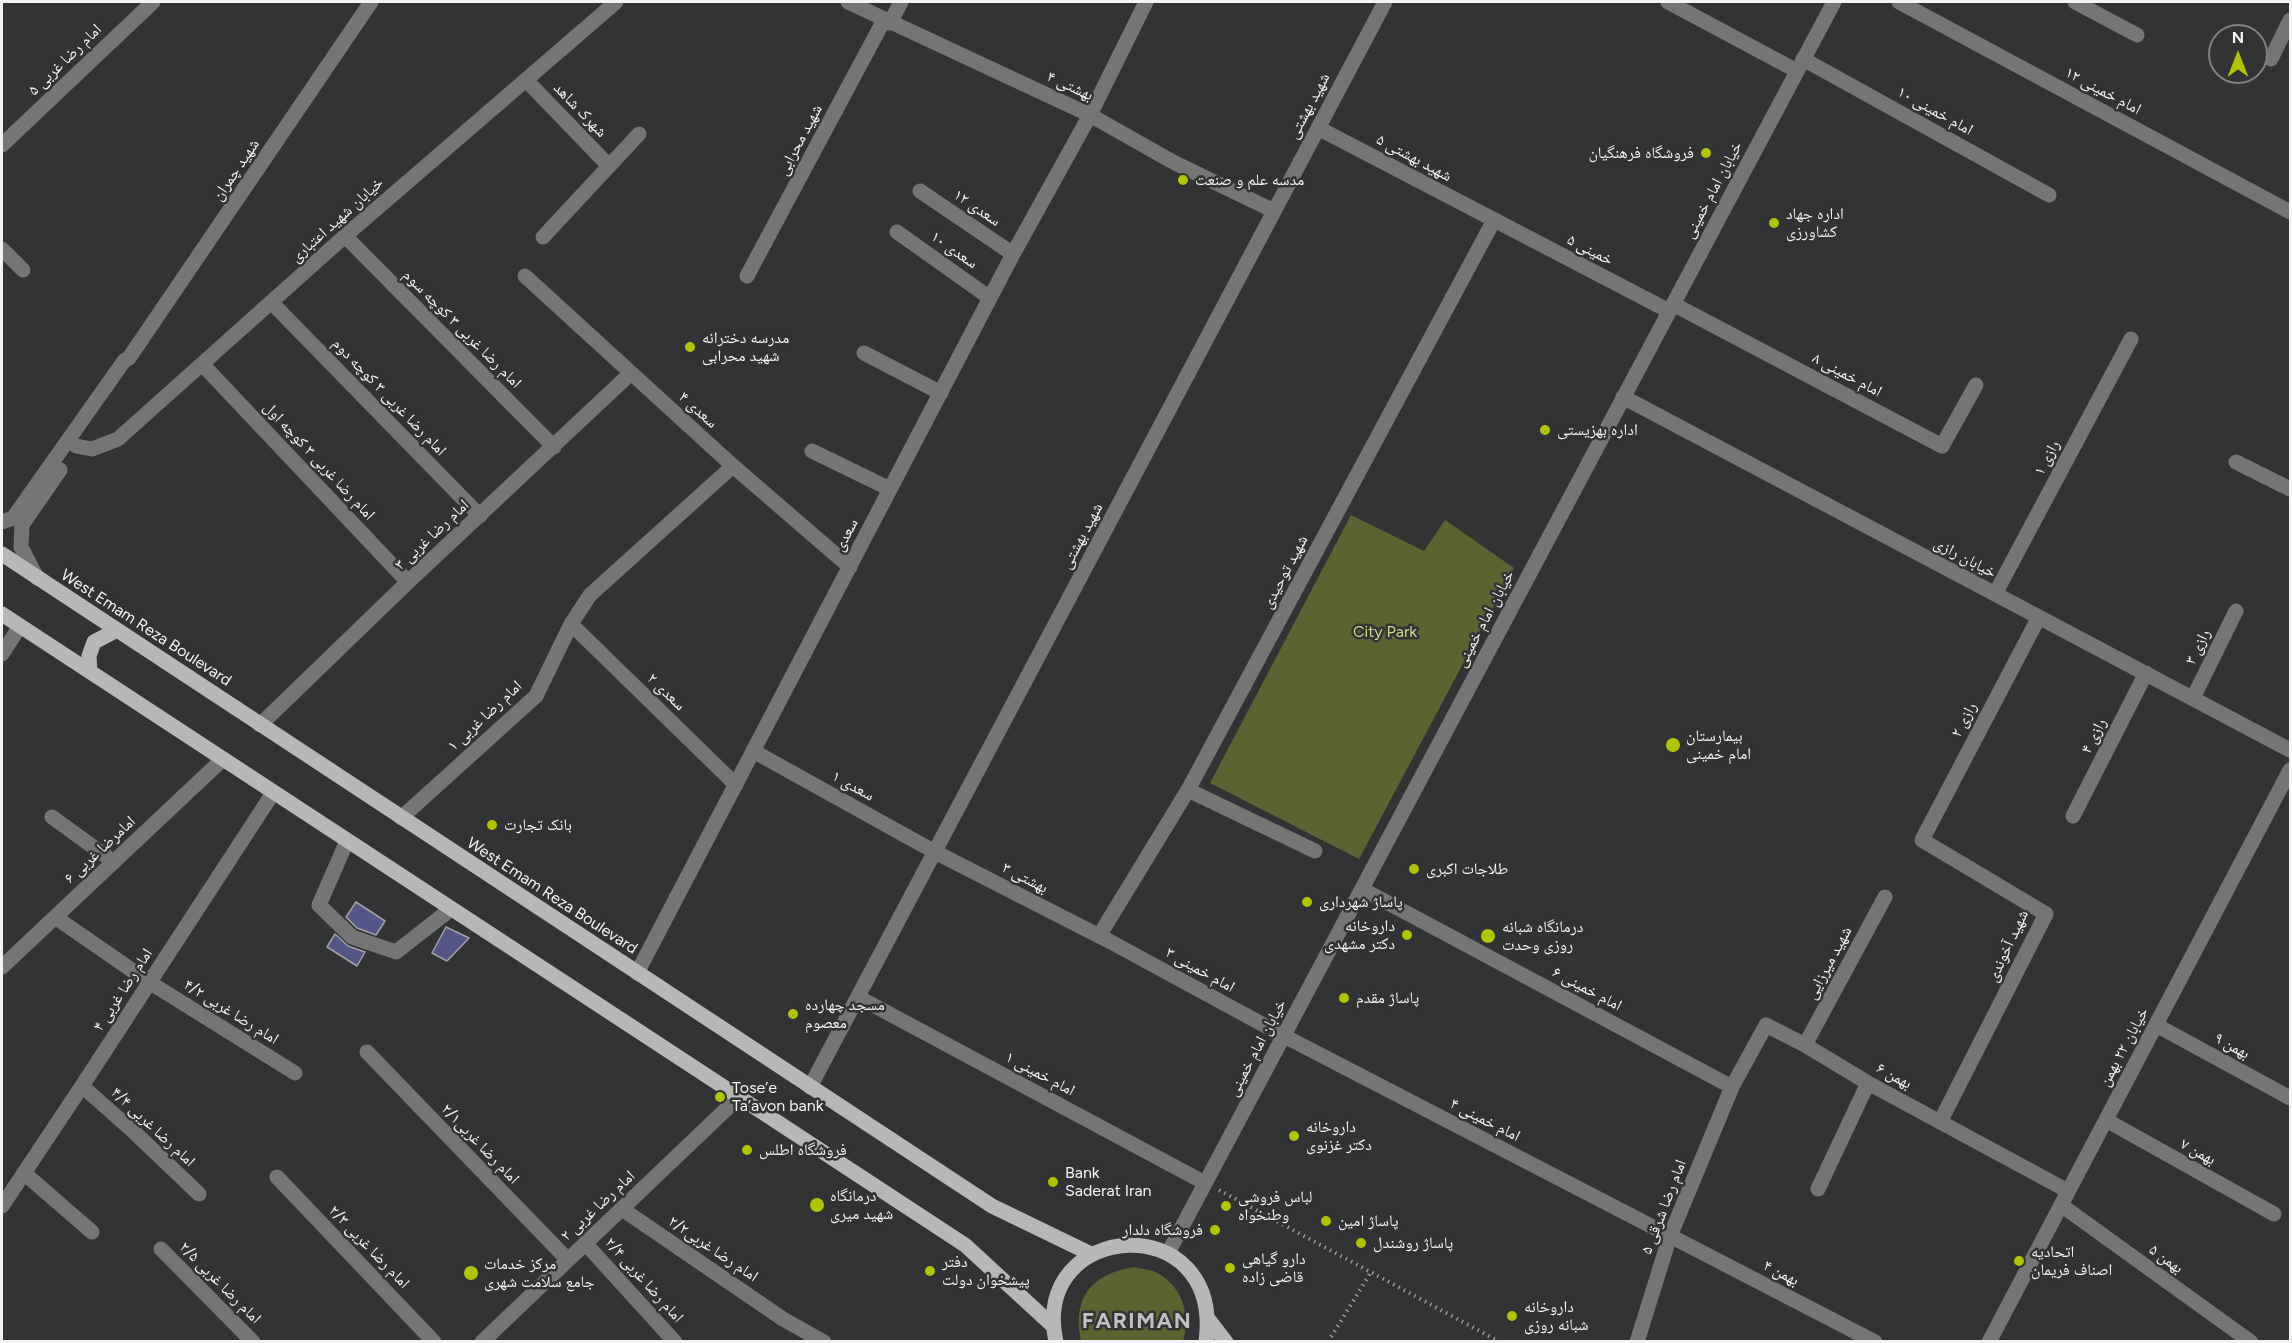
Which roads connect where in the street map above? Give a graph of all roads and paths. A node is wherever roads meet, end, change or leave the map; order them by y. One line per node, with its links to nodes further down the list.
1 (153, 2): 21 (street, امام رضا غربی ۵)
2 (371, 2): 41 (street, شهید چمران)
3 (616, 2): 17 (street, خیابان شهید اعتباری)
4 (851, 2): 13 (street, بهشتی ۴)
5 (901, 2): 13 (street, شهید محرابی)
6 (1146, 2): 18 (street, سعدی)
7 (1385, 2): 19 (street, شهید بهشتی)
8 (1668, 2): 16 (street, امام خمینی ۱۰)
9 (1834, 2): 16 (street, خیابان امام خمینی)
10 (1899, 2): 26 (street, امام خمینی ۱۲)
11 (2075, 2): 14 (street)
12 (2290, 20): 15 (street)
13 (887, 22): 18 (street, بهشتی ۴); 35 (street, شهید محرابی)
14 (2137, 35)
15 (2271, 58)
16 (1800, 65): 24 (street, امام خمینی ۱۰); 38 (street, خیابان امام خمینی)
17 (526, 80): 22 (street, شهرک شاهد); 29 (street, خیابان شهید اعتباری)
18 (1090, 115): 25 (street, بهشتی ۴); 32 (street, سعدی)
19 (1318, 128): 25 (street, شهید بهشتی); 27 (street, شهید بهشتی ۵)
20 (639, 134): 22 (street)
21 (2, 145)
22 (609, 166): 30 (street)
23 (920, 191): 32 (street, سعدی ۱۲)
24 (2049, 195)
25 (1274, 211): 86 (street, شهید بهشتی)
26 (2290, 212)
27 (1494, 220): 38 (street, خمینی ۵); 78 (street, شهید توحیدی)
28 (897, 232): 36 (street, سعدی ۱۰)
29 (345, 236): 37 (street, خیابان شهید اعتباری); 48 (street, امام رضا غربی ۳ کوچه سوم)
30 (543, 237)
31 (2, 249): 33 (street)
32 (1013, 254): 36 (street, سعدی)
33 (23, 270)
34 (525, 276): 43 (street, سعدی ۴)
35 (747, 276)
36 (990, 298): 45 (street, سعدی)
37 (272, 303): 42 (street, خیابان شهید اعتباری); 54 (street, امام رضا غربی ۳ کوچه دوم)
38 (1671, 308): 44 (street, امام خمینی ۸); 46 (street, خیابان امام خمینی)
39 (2131, 339): 61 (street, رازی ۱)
40 (864, 353): 45 (street)
41 (129, 358): 47 (street, شهید چمران); 55 (street, شهید چمران)
42 (203, 365): 47 (street, خیابان شهید اعتباری); 60 (street, امام رضا غربی ۳ کوچه اول)
43 (631, 374): 48 (street, امام رضا غربی ۳); 51 (street, سعدی ۴)
44 (1976, 385)
45 (941, 393): 52 (street, سعدی)
46 (1623, 397): 61 (street, خیابان رازی); 88 (street, خیابان امام خمینی)
47 (76, 446): 59 (street, شهید چمران)
48 (554, 447): 54 (street, امام رضا غربی ۳)
49 (812, 451): 52 (street)
50 (2236, 462): 53 (street)
51 (733, 466): 58 (street, سعدی ۴); 65 (street, امام رضا غربی ۱)
52 (891, 489): 58 (street, سعدی)
53 (2290, 489)
54 (480, 516): 60 (street, امام رضا غربی ۳)
55 (8, 520): 56 (street, شهید چمران)
56 (2, 534)
57 (2, 554): 59 (main road, West Emam Reza Boulevard)
58 (850, 567): 74 (street, سعدی)
59 (37, 578): 67 (main road, West Emam Reza Boulevard)
60 (408, 582): 72 (street, امام رضا غربی ۳)
61 (1995, 594): 64 (street, خیابان رازی)
62 (2236, 611): 71 (street, رازی ۳)
63 (2, 614): 66 (main road)
64 (2039, 617): 70 (street, خیابان رازی); 83 (street, رازی ۲)
65 (571, 624): 77 (street, سعدی ۲); 82 (street, امام رضا غربی ۱)
66 (20, 626): 68 (street); 69 (main road)
67 (117, 630): 69 (main road); 72 (main road, West Emam Reza Boulevard)
68 (2, 654)
69 (90, 672): 75 (main road)
70 (2146, 673): 71 (street, خیابان رازی); 80 (street, رازی ۴)
71 (2193, 698): 73 (street, خیابان رازی)
72 (260, 725): 82 (main road, West Emam Reza Boulevard)
73 (2290, 750)
74 (753, 751): 77 (street, سعدی); 86 (street, سعدی ۱)
75 (223, 759): 79 (main road); 87 (street, امامرضا غربی ۶)
76 (2290, 770): 97 (street, خیابان ۲۲ بهمن)
77 (736, 785): 94 (street, سعدی)
78 (1188, 790): 85 (street); 92 (street, شهید توحیدی)
79 (273, 793): 84 (main road); 95 (street, امام رضا غربی ۴)
80 (2073, 816)
81 (52, 817): 87 (street)
82 (401, 818): 94 (main road, West Emam Reza Boulevard)
83 (1922, 840): 109 (street, شهید آخوندی)
84 (347, 841): 90 (main road); 90 (street)
85 (1316, 851)
86 (935, 852): 92 (street, بهشتی ۳); 96 (street, شهید بهشتی)
87 (114, 862): 91 (street, امامرضا غربی ۶)
88 (1362, 889): 98 (street, خیابان امام خمینی); 105 (street, امام خمینی ۶)
89 (1885, 897): 99 (street, شهید میرزایی)
90 (452, 909): 106 (main road)
91 (55, 917): 93 (street, امامرضا غربی ۶); 95 (street, امام رضا غربی ۴/۲)
92 (1099, 936): 98 (street, امام خمینی ۳)
93 (2, 967)
94 (637, 973): 104 (main road, West Emam Reza Boulevard)
95 (149, 982): 101 (street, امام رضا غربی ۴/۲); 103 (street, امام رضا غربی ۴)
96 (858, 996): 104 (street, شهید بهشتی); 112 (street, امام خمینی ۱)
97 (2156, 1025): 107 (street, بهمن ۹); 108 (street, خیابان ۲۲ بهمن)
98 (1284, 1036): 112 (street, خیابان امام خمینی); 122 (street, امام خمینی ۴)
99 (1805, 1045): 102 (street, بهمن ۶); 105 (street, بهمن ۶)
100 (367, 1052): 127 (street, امام رضا غربی۲/۱)
101 (295, 1073)
102 (1868, 1083): 109 (street, بهمن ۶); 113 (street)
103 (82, 1086): 110 (street, امام رضا غربی ۴); 115 (street, امام رضا غربی ۴/۴)
104 (810, 1087): 126 (main road, West Emam Reza Boulevard)
105 (1732, 1088): 122 (street, امام رضا شرقی ۵)
106 (740, 1097): 119 (street, امام رضا غربی ۲); 130 (main road)
107 (2290, 1098)
108 (2106, 1120): 114 (street, خیابان ۲۲ بهمن); 120 (street, بهمن ۷)
109 (1940, 1122): 114 (street, بهمن ۶)
110 (24, 1173): 117 (street, امام رضا غربی ۴); 121 (street)
111 (277, 1177): 132 (street, امام رضا غربی ۲/۳)
112 (1205, 1183): 125 (street, خیابان امام خمینی)
113 (1818, 1189)
114 (2068, 1191): 118 (street, خیابان ۲۲ بهمن)
115 (199, 1194)
116 (1236, 1198): 128 (path)
117 (2, 1206)
118 (2061, 1206): 143 (street, خیابان ۲۲ بهمن); 144 (street, بهمن ۵)
119 (622, 1209): 123 (street, امام رضا غربی ۲); 135 (street, امام رضا غربی۲/۲)
120 (2274, 1214)
121 (92, 1232)
122 (1670, 1236): 141 (street, امام رضا شرقی ۵); 142 (street, بهمن ۴)
123 (585, 1243): 127 (street, امام رضا غربی ۲); 134 (street, امام رضا غربی ۲/۴)
124 (161, 1249): 131 (street, امام رضا غربی ۲/۵)
125 (1168, 1253): 126 (main road); 129 (main road)
126 (1091, 1254): 130 (main road)
127 (568, 1260): 133 (street, امام رضا غربی ۲)
128 (1371, 1272): 139 (path); 140 (path)
129 (1209, 1320): 137 (main road); 138 (main road)
130 (1052, 1325): 136 (main road)
131 (253, 1341)
132 (434, 1341)
133 (482, 1341)
134 (675, 1341)
135 (824, 1341)
136 (1056, 1341)
137 (1206, 1341)
138 (1227, 1341)
139 (1328, 1341)
140 (1500, 1341)
141 (1637, 1341)
142 (1875, 1341)
143 (1989, 1341)
144 (2251, 1341)

